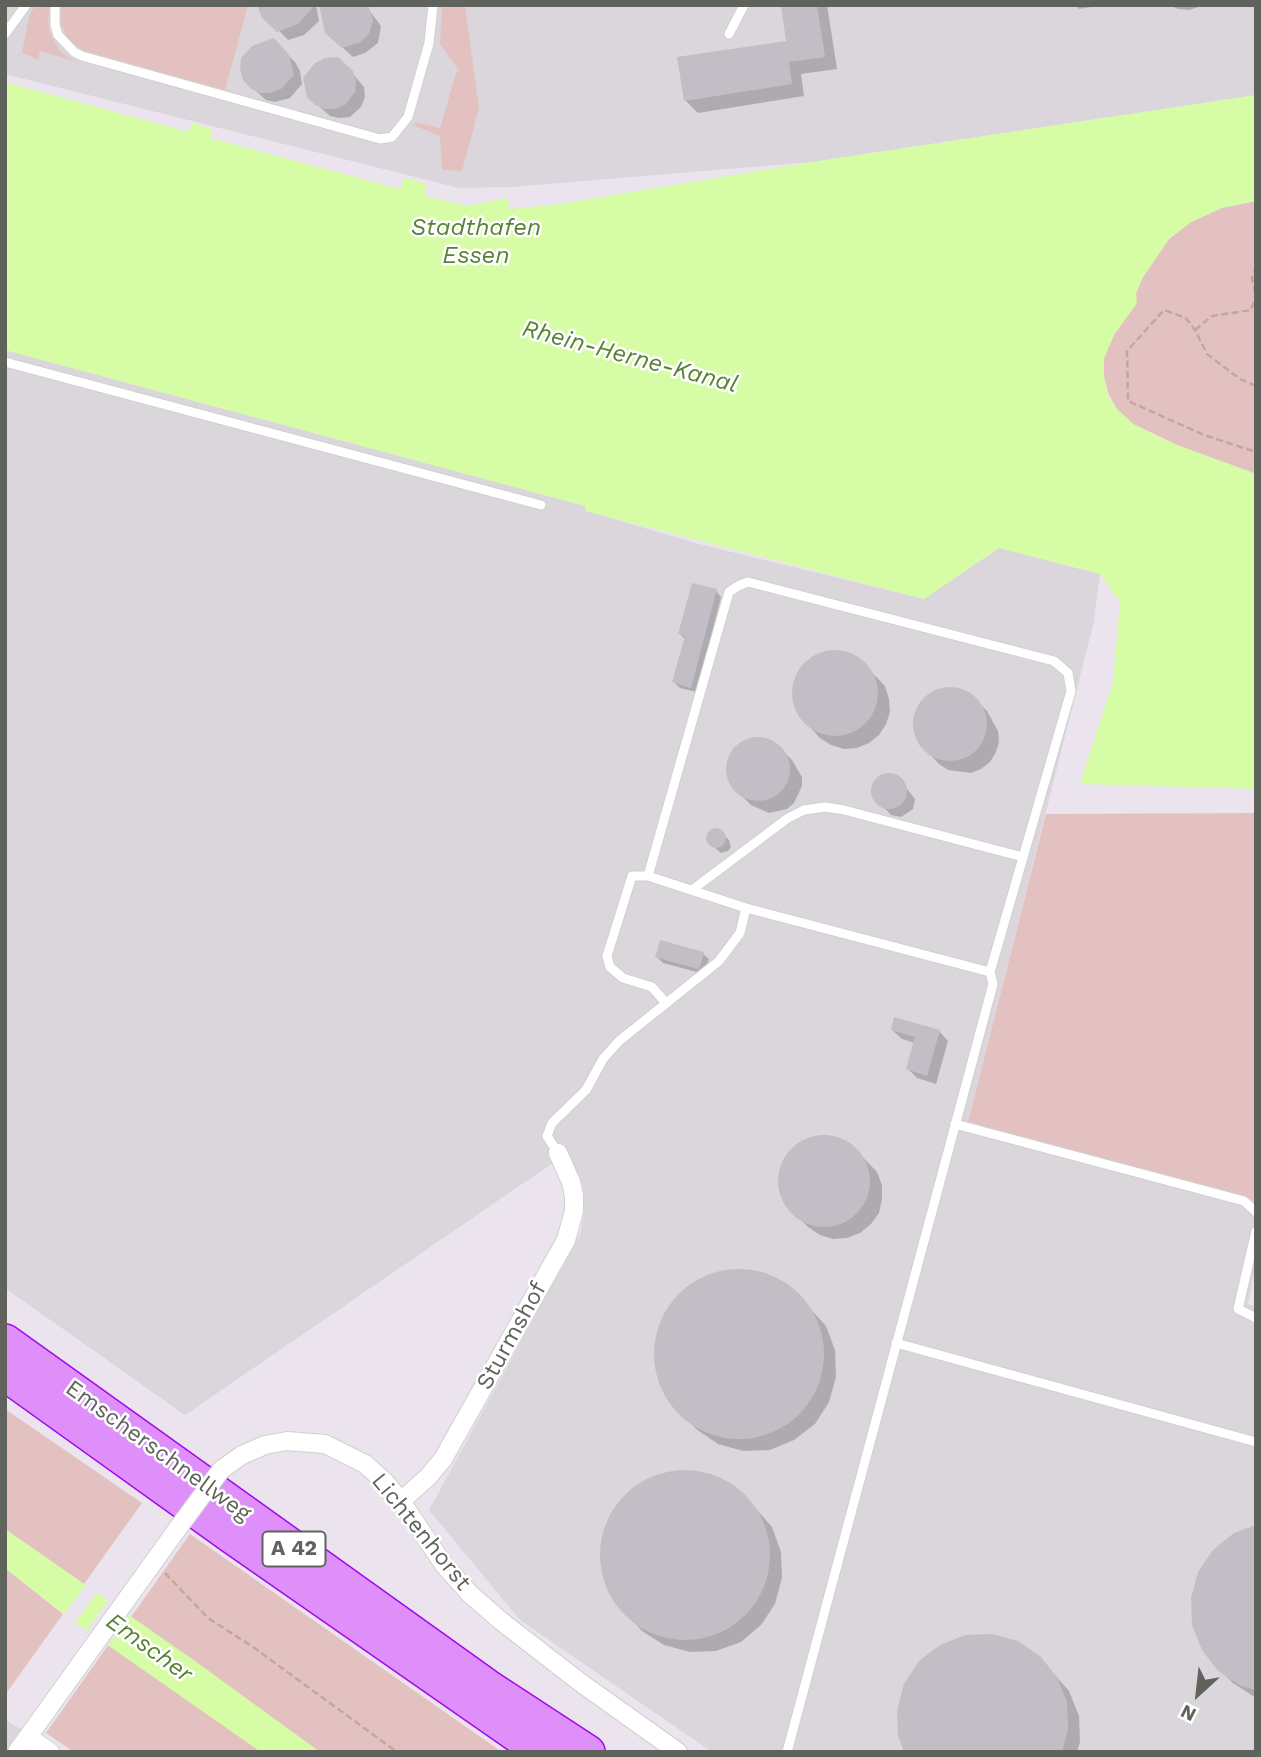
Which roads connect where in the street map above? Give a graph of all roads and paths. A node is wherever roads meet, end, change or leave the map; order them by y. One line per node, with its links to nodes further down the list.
1 (26, 5): 5 (lane)
2 (55, 5): 3 (lane)
3 (433, 5)
4 (744, 5): 6 (lane)
5 (5, 34)
6 (729, 34)
7 (1256, 266): 8 (path)
8 (1256, 296): 9 (path)
9 (1195, 330): 11 (path); 12 (path)
10 (5, 362): 13 (lane)
11 (1256, 386)
12 (1256, 453)
13 (541, 505)
14 (1023, 857): 15 (lane); 16 (lane); 18 (lane)
15 (648, 876): 16 (lane); 19 (lane)
16 (692, 890): 17 (lane)
17 (746, 908): 18 (lane); 19 (lane)
18 (990, 972): 20 (lane)
19 (666, 1003): 21 (lane)
20 (955, 1124): 22 (lane); 26 (lane)
21 (558, 1153): 29 (street, Sturmshof)
22 (1256, 1212)
23 (1256, 1231): 24 (lane)
24 (1256, 1318)
25 (5, 1341): 35 (highway, Emscherschnellweg / A 42)
26 (896, 1343): 28 (lane); 37 (lane)
27 (5, 1374): 34 (highway, Emscherschnellweg / A 42)
28 (1256, 1442)
29 (401, 1501): 30 (street, Lichtenhorst, bridge); 36 (street, Lichtenhorst)
30 (154, 1560): 31 (street, Lichtenhorst); 33 (path)
31 (22, 1744): 32 (street)
32 (50, 1752)
33 (397, 1752)
34 (541, 1752)
35 (588, 1752)
36 (678, 1752)
37 (787, 1752)

